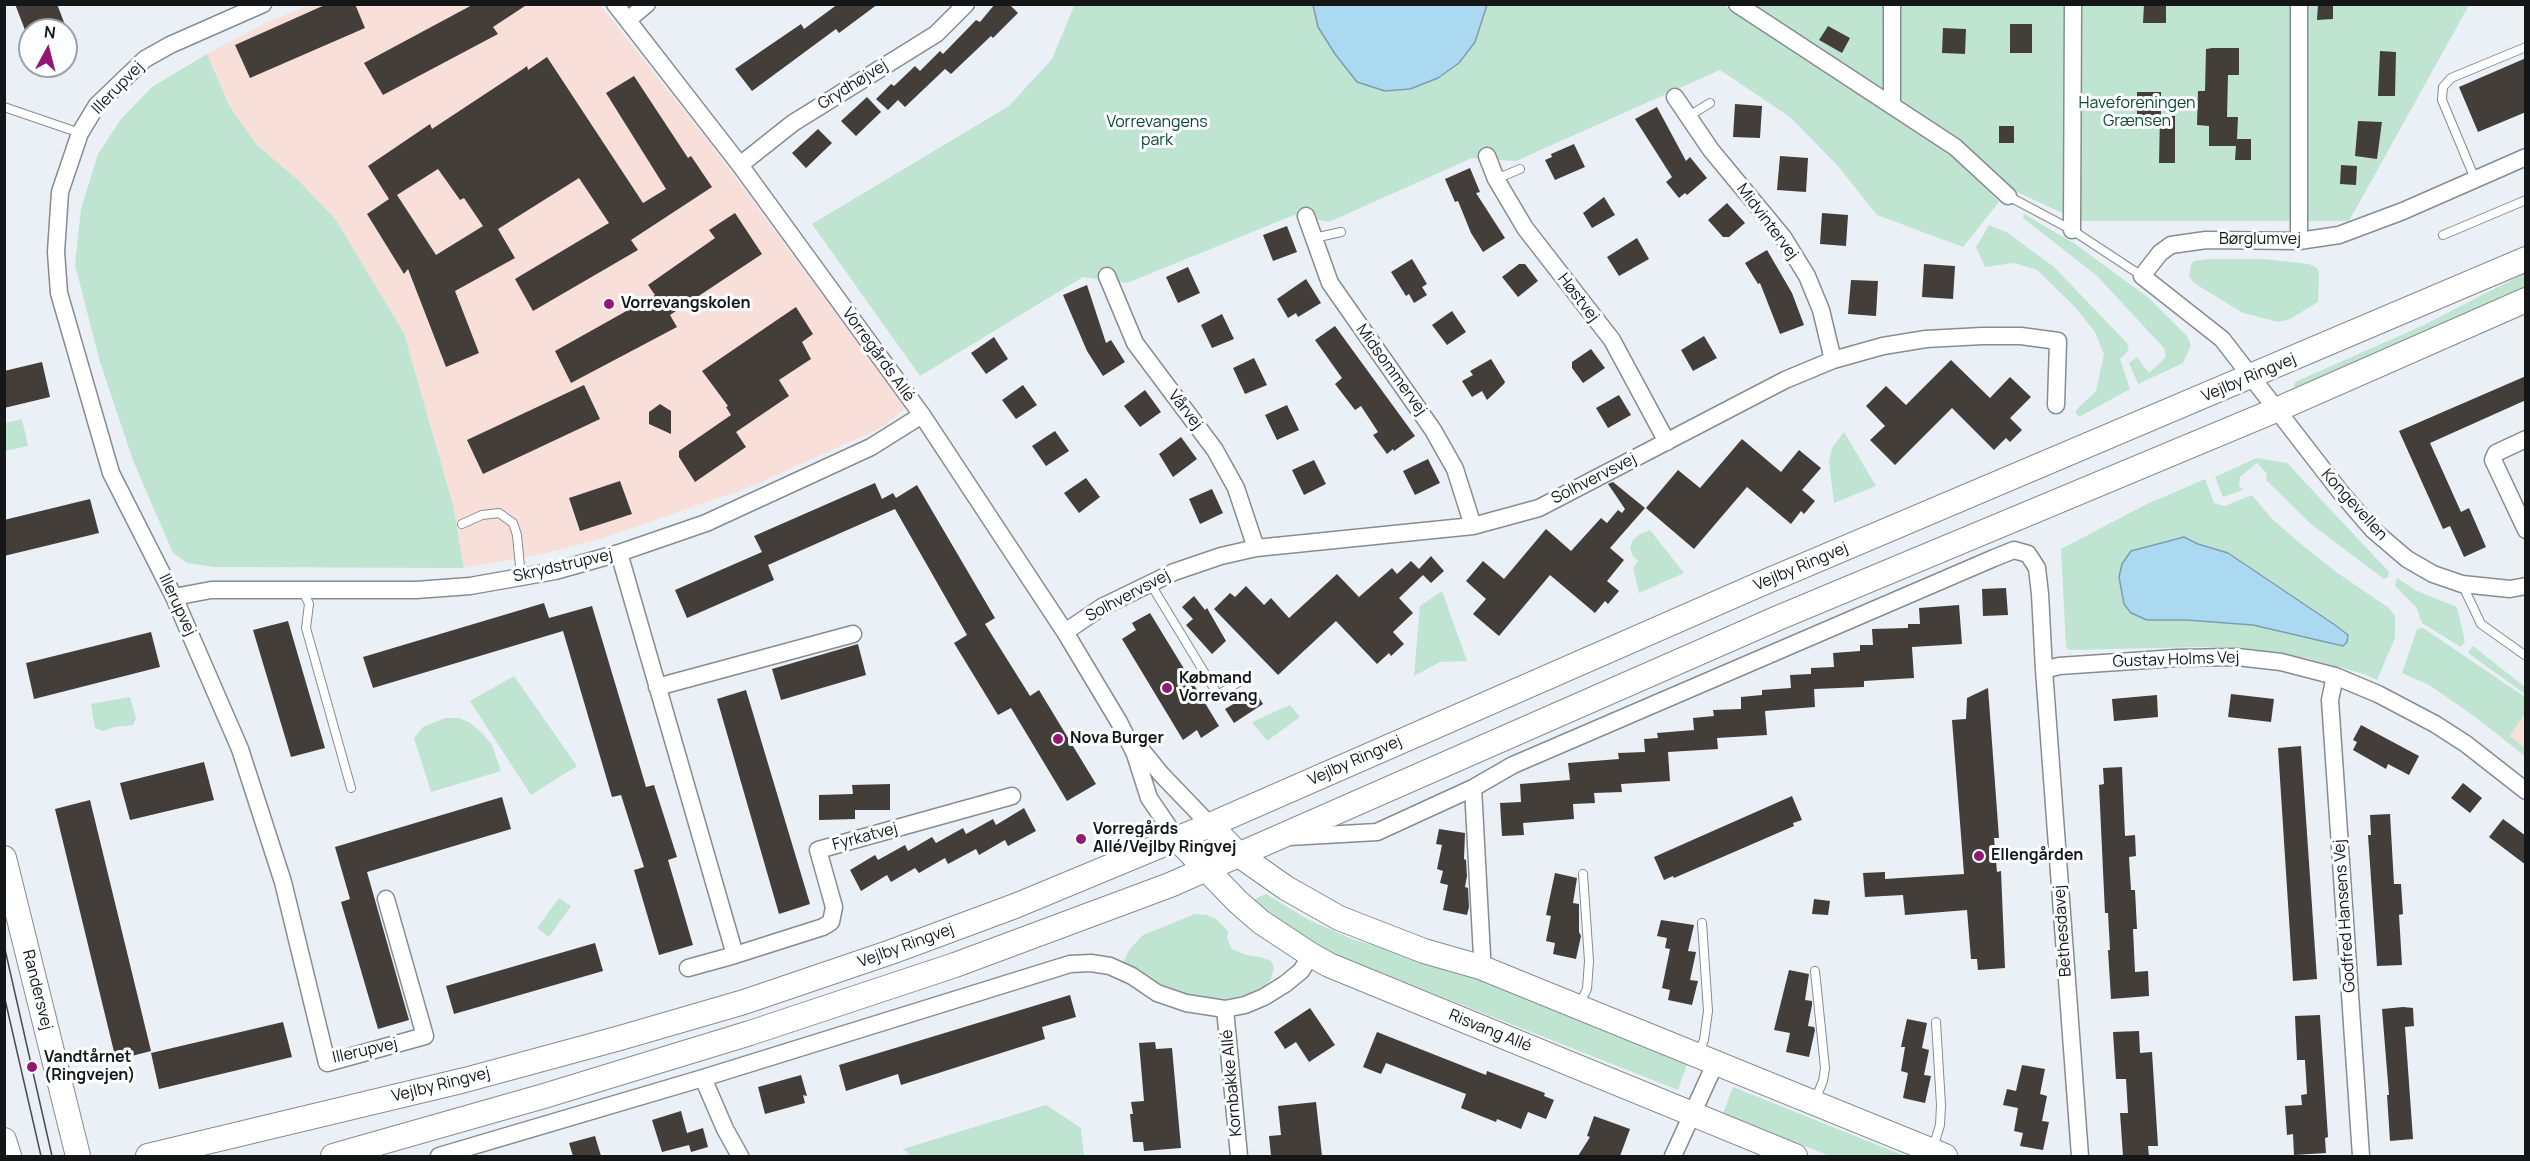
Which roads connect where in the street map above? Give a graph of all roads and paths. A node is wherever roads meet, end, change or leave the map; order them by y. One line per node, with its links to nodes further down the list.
1 (263, 4): 16 (street, Illerupvej)
2 (615, 4): 9 (street, Vorregårds Allé)
3 (647, 4): 9 (street)
4 (966, 4): 19 (street, Grydhøjvej)
5 (1737, 4): 13 (street)
6 (1892, 4): 13 (street)
7 (2073, 4): 26 (street)
8 (2299, 4): 30 (street)
9 (628, 20): 19 (street, Vorregårds Allé)
10 (2526, 47): 21 (lane)
11 (1675, 97): 15 (street, Midvintervej)
12 (1710, 103): 15 (lane)
13 (1892, 106): 23 (street)
14 (4, 107): 16 (lane)
15 (1689, 116): 35 (street, Midvintervej)
16 (80, 133): 52 (street, Illerupvej)
17 (1486, 156): 22 (street, Høstvej)
18 (2526, 157): 21 (street, Børglumvej)
19 (740, 165): 39 (street, Vorregårds Allé)
20 (1520, 169): 22 (lane)
21 (2475, 178): 30 (street, Børglumvej)
22 (1496, 179): 41 (street, Høstvej)
23 (2008, 196): 26 (lane)
24 (2526, 200): 28 (lane)
25 (1306, 216): 29 (street, Midsommervej)
26 (2072, 230): 33 (lane)
27 (1341, 232): 29 (lane)
28 (2443, 235)
29 (1314, 238): 43 (street, Midsommervej)
30 (2299, 241): 33 (street, Børglumvej)
31 (2526, 259): 36 (main road, Vejlby Ringvej)
32 (1107, 276): 45 (street, Vårvej)
33 (2142, 276): 36 (street)
34 (2526, 300): 38 (main road, Vejlby Ringvej)
35 (1833, 360): 37 (street, Solhvervsvej); 41 (street, Solhvervsvej)
36 (2251, 377): 38 (street, Kongevellen); 65 (main road, Vejlby Ringvej)
37 (2056, 405)
38 (2276, 410): 49 (street, Kongevellen); 66 (main road, Vejlby Ringvej)
39 (922, 415): 46 (street, Skrydstrupvej); 53 (street, Vorregårds Allé)
40 (2526, 439): 44 (street)
41 (1667, 442): 43 (street, Solhvervsvej)
42 (462, 524): 47 (lane)
43 (1473, 526): 45 (street, Solhvervsvej)
44 (2526, 530)
45 (1256, 548): 48 (street, Solhvervsvej)
46 (619, 553): 47 (street, Skrydstrupvej); 59 (street)
47 (521, 577): 51 (street, Skrydstrupvej)
48 (1150, 583): 53 (street, Solhvervsvej); 58 (lane)
49 (2462, 584): 50 (street, Kongevellen); 55 (lane)
50 (2526, 586)
51 (303, 591): 52 (street, Skrydstrupvej); 61 (lane)
52 (174, 597): 72 (street, Illerupvej)
53 (1065, 632): 60 (street, Vorregårds Allé)
54 (853, 634): 59 (street)
55 (2526, 656)
56 (2044, 670): 57 (street, Gustav Holms Vej); 62 (street, Vejlby Ringvej); 97 (street, Bethesdavej)
57 (2335, 676): 63 (street, Gustav Holms Vej); 98 (street, Godfred Hansens Vej)
58 (1242, 680)
59 (657, 687): 74 (street)
60 (1119, 722): 65 (street, Vorregårds Allé); 67 (street, Vorregårds Allé)
61 (351, 788)
62 (1473, 788): 66 (street, Vejlby Ringvej); 76 (street)
63 (2526, 791)
64 (1012, 796): 74 (street, Fyrkatvej)
65 (1210, 825): 67 (main road, Vejlby Ringvej); 68 (main road)
66 (1281, 837): 68 (main road, Vejlby Ringvej)
67 (1177, 838): 70 (main road, Risvang Allé); 90 (main road, Vejlby Ringvej)
68 (1239, 855): 70 (main road, Vejlby Ringvej); 76 (main road)
69 (4, 858): 89 (main road, Randersvej)
70 (1206, 870): 75 (main road, Risvang Allé); 91 (main road, Vejlby Ringvej)
71 (1583, 874): 79 (lane)
72 (386, 899)
73 (1702, 923): 82 (lane)
74 (735, 955): 77 (street, Fyrkatvej)
75 (1311, 955): 80 (street); 85 (main road, Risvang Allé)
76 (1480, 967): 79 (main road)
77 (688, 968)
78 (1815, 971): 84 (lane)
79 (1578, 1008): 82 (main road)
80 (1225, 1010): 83 (street); 94 (street, Kornbakke Allé)
81 (1936, 1022): 87 (lane)
82 (1706, 1061): 84 (main road); 85 (street)
83 (704, 1078): 92 (street); 93 (street)
84 (1813, 1104): 87 (main road)
85 (1692, 1114): 95 (street); 96 (main road, Risvang Allé)
86 (4, 1140): 88 (main road)
87 (1938, 1154)
88 (9, 1156)
89 (78, 1156)
90 (148, 1156)
91 (333, 1156)
92 (439, 1156)
93 (740, 1156)
94 (1239, 1156)
95 (1673, 1156)
96 (1795, 1156)
97 (2080, 1156)
98 (2361, 1156)

